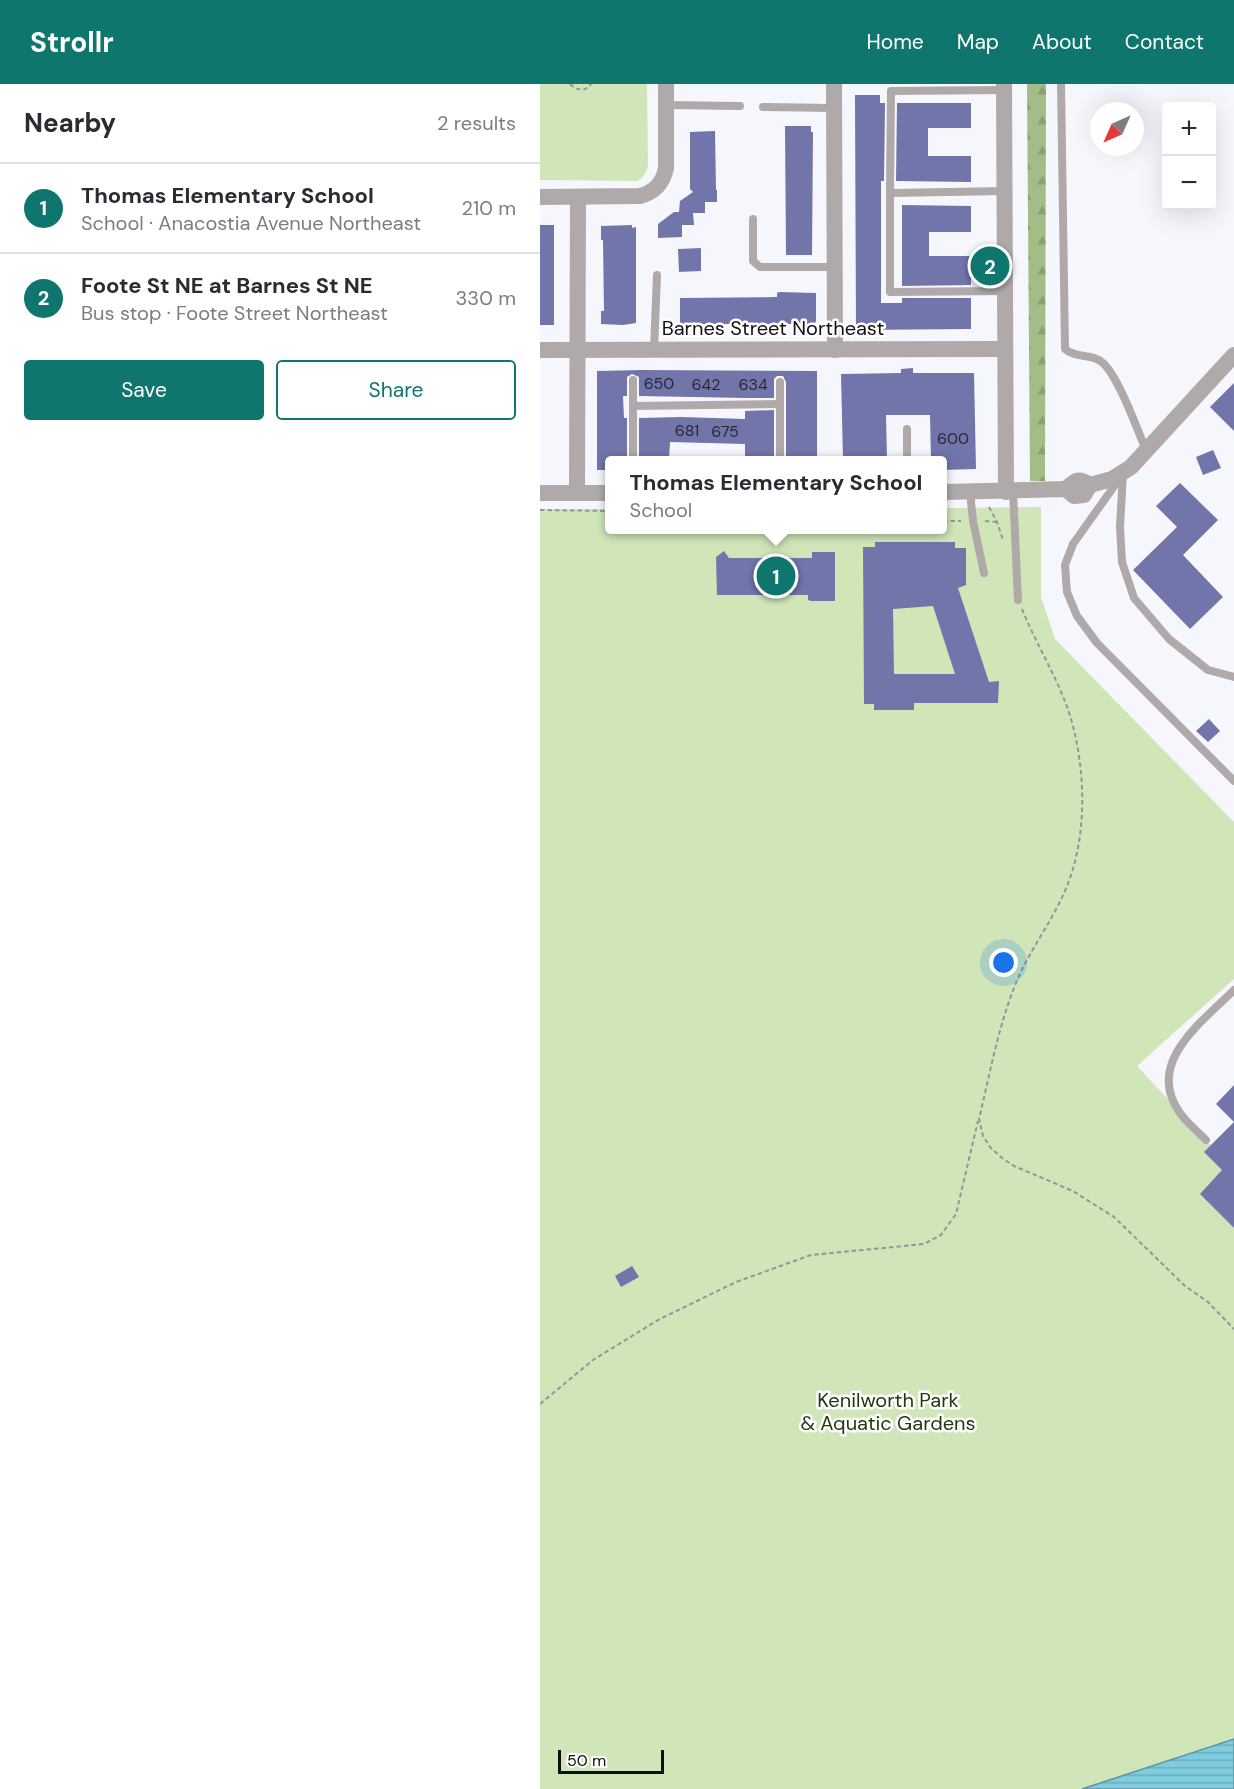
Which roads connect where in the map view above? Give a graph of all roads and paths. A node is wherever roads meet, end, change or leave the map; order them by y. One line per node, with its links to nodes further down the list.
1 (570, 84): 2 (path)
2 (591, 84)
3 (666, 84): 7 (street)
4 (834, 84): 10 (street)
5 (1061, 84): 30 (lane)
6 (1004, 87): 11 (street); 12 (lane)
7 (666, 105): 8 (lane); 13 (street)
8 (740, 106)
9 (763, 107): 10 (lane)
10 (834, 108): 16 (street)
11 (1005, 191): 12 (lane); 18 (street)
12 (890, 193): 18 (lane)
13 (578, 196): 14 (street); 21 (street)
14 (540, 197)
15 (753, 219): 16 (lane)
16 (834, 267): 23 (street)
17 (657, 274): 22 (lane)
18 (1005, 291): 19 (street)
19 (1005, 349): 23 (street, Barnes Street Northeast); 35 (street)
20 (540, 350): 21 (street, Barnes Street Northeast)
21 (576, 350): 22 (street, Barnes Street Northeast); 39 (street)
22 (654, 350): 23 (street, Barnes Street Northeast)
23 (835, 350)
24 (1234, 356): 30 (street)
25 (633, 380): 28 (lane)
26 (780, 382): 27 (lane)
27 (780, 404): 28 (lane); 32 (lane)
28 (633, 406): 31 (lane)
29 (907, 429): 33 (lane)
30 (1146, 450): 34 (street)
31 (633, 456)
32 (780, 456)
33 (907, 456)
34 (1124, 473): 35 (street); 51 (lane); 52 (lane)
35 (1009, 491): 37 (street); 50 (lane)
36 (947, 492): 37 (street)
37 (970, 492): 49 (lane)
38 (540, 493): 39 (street)
39 (578, 493): 40 (street)
40 (605, 493)
41 (987, 504): 47 (path)
42 (540, 510): 43 (path)
43 (605, 511)
44 (947, 521): 45 (path)
45 (965, 521)
46 (981, 521): 47 (path)
47 (997, 522): 48 (path)
48 (1003, 541)
49 (984, 573)
50 (1018, 600): 54 (path)
51 (1234, 677)
52 (1234, 781)
53 (1234, 990): 55 (lane)
54 (979, 1119): 56 (path); 57 (path)
55 (1206, 1140)
56 (1234, 1329)
57 (540, 1404)

